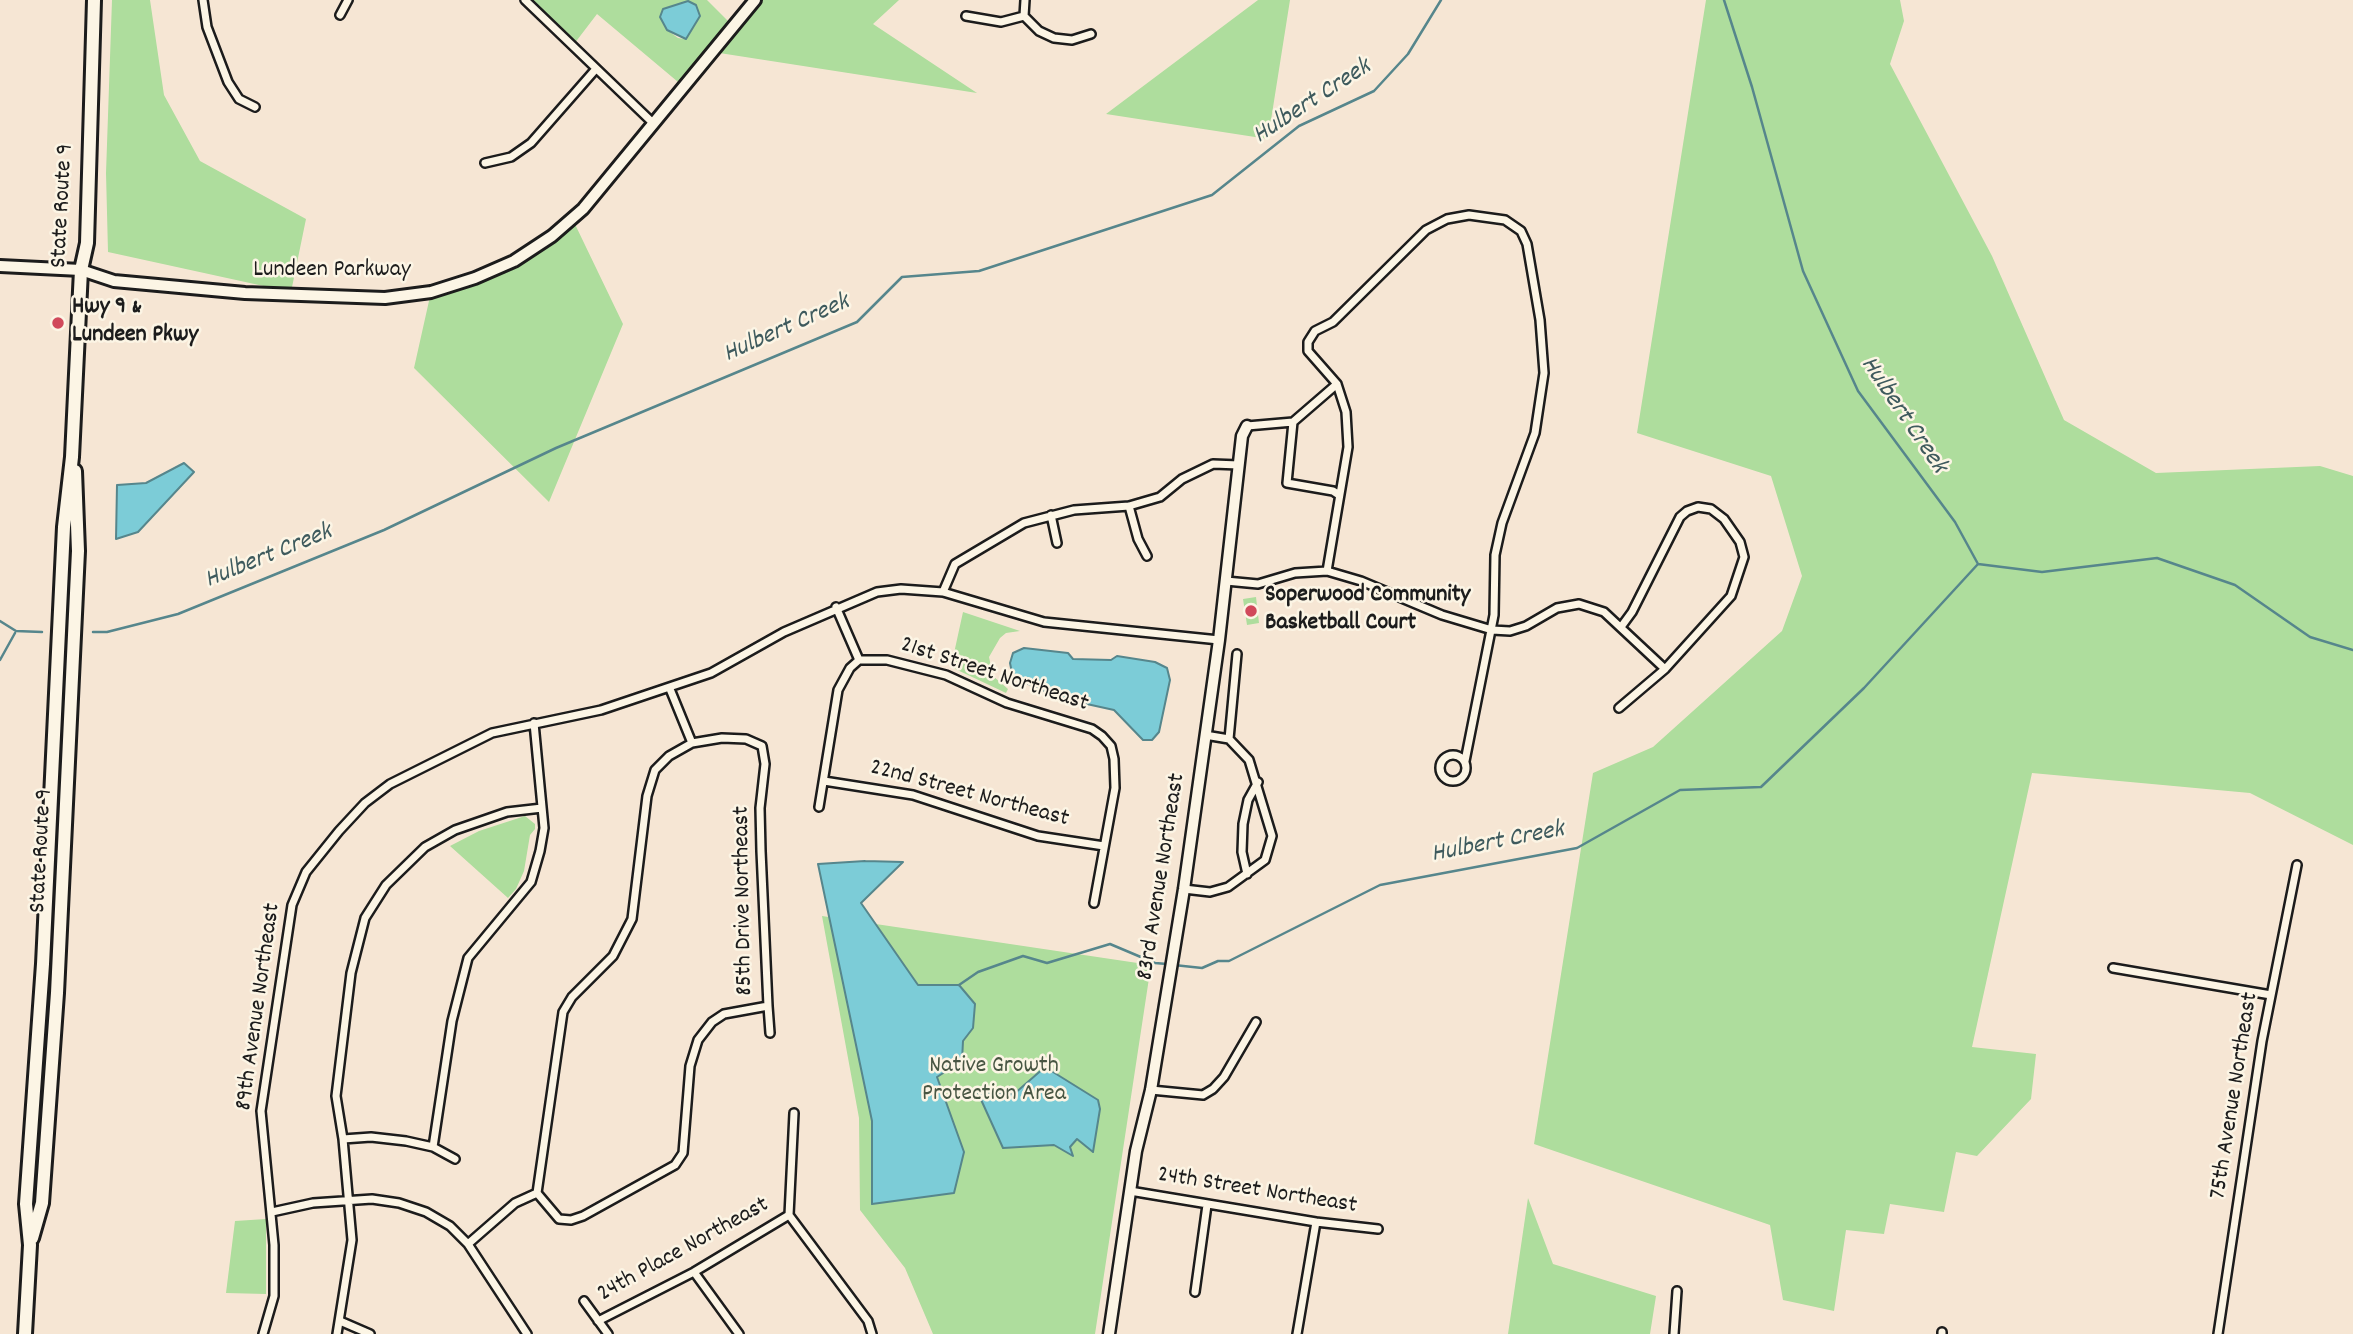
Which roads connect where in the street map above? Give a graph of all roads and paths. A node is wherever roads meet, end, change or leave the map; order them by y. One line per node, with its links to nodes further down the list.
1 (94, 0): 16 (main road, State Route 9)
2 (203, 0): 12 (street)
3 (348, 0): 7 (street)
4 (525, 0): 11 (street)
5 (755, 0): 13 (main road, Lundeen Parkway)
6 (1025, 0): 9 (street)
7 (340, 15)
8 (966, 16): 9 (street)
9 (1024, 16): 10 (street)
10 (1091, 34)
11 (595, 70): 13 (street); 14 (street)
12 (255, 107)
13 (654, 124): 16 (main road, Lundeen Parkway)
14 (485, 163)
15 (0, 266): 16 (main road, Lundeen Parkway)
16 (81, 270): 77 (main road, State Route 9)
17 (1338, 384): 18 (street); 21 (street); 31 (street)
18 (1293, 422): 19 (street); 21 (street)
19 (1247, 426): 20 (street, 83rd Avenue Northeast)
20 (1239, 465): 22 (street); 27 (street, 83rd Avenue Northeast)
21 (1339, 495): 26 (street)
22 (1129, 506): 23 (street); 25 (street)
23 (1051, 515): 24 (street); 28 (street)
24 (1057, 543)
25 (1147, 556)
26 (1327, 571): 27 (street); 31 (street)
27 (1226, 581): 32 (street, 83rd Avenue Northeast)
28 (943, 592): 29 (street, 89th Avenue Northeast); 32 (street, 89th Avenue Northeast)
29 (836, 607): 34 (street); 36 (street, 89th Avenue Northeast)
30 (1621, 627): 31 (street); 35 (street); 35 (street)
31 (1492, 630): 42 (street)
32 (1219, 640): 39 (street, 83rd Avenue Northeast)
33 (1237, 654): 40 (street)
34 (859, 660): 43 (street); 47 (street, 21st Street Northeast)
35 (1665, 668): 37 (street)
36 (670, 689): 38 (street, 89th Avenue Northeast); 41 (street)
37 (1619, 708)
38 (534, 723): 46 (street); 66 (street, 89th Avenue Northeast)
39 (1206, 735): 40 (street); 50 (street, 83rd Avenue Northeast)
40 (1229, 738): 44 (street)
41 (692, 743): 54 (street, 85th Drive Northeast); 63 (street, 85th Drive Northeast)
42 (1465, 761)
43 (824, 781): 45 (street); 47 (street, 22nd Street Northeast)
44 (1258, 782): 49 (street); 49 (street)
45 (819, 807)
46 (542, 808): 59 (street); 60 (street)
47 (1104, 846): 51 (street)
48 (2297, 865): 53 (street, 75th Avenue Northeast)
49 (1247, 874): 50 (street)
50 (1184, 889): 57 (street, 83rd Avenue Northeast)
51 (1094, 903)
52 (2113, 968): 53 (street)
53 (2272, 995): 88 (street, 75th Avenue Northeast)
54 (768, 1006): 56 (street); 63 (street, 85th Drive Northeast)
55 (1256, 1022): 57 (street)
56 (770, 1033)
57 (1151, 1090): 62 (street, 83rd Avenue Northeast)
58 (794, 1113): 67 (street)
59 (343, 1139): 60 (street); 64 (street)
60 (433, 1147): 61 (street)
61 (455, 1159)
62 (1130, 1191): 65 (street, 24th Street Northeast); 85 (street, 83rd Avenue Northeast)
63 (537, 1194): 70 (street)
64 (349, 1200): 66 (street); 70 (street); 75 (street)
65 (1207, 1205): 68 (street, 24th Street Northeast); 73 (street)
66 (272, 1212): 78 (street, 89th Avenue Northeast)
67 (789, 1215): 71 (street, 24th Place Northeast); 84 (street)
68 (1316, 1222): 69 (street, 24th Street Northeast); 86 (street)
69 (1378, 1229)
70 (468, 1244): 81 (street)
71 (694, 1272): 76 (street, 24th Place Northeast); 83 (street)
72 (1677, 1291): 87 (street)
73 (1195, 1292)
74 (583, 1301): 76 (street)
75 (340, 1321): 79 (street); 80 (street)
76 (598, 1321): 82 (street)
77 (25, 1334)
78 (263, 1334)
79 (337, 1334)
80 (370, 1334)
81 (527, 1334)
82 (608, 1334)
83 (739, 1334)
84 (872, 1334)
85 (1109, 1334)
86 (1297, 1334)
87 (1674, 1334)
88 (2218, 1334)

